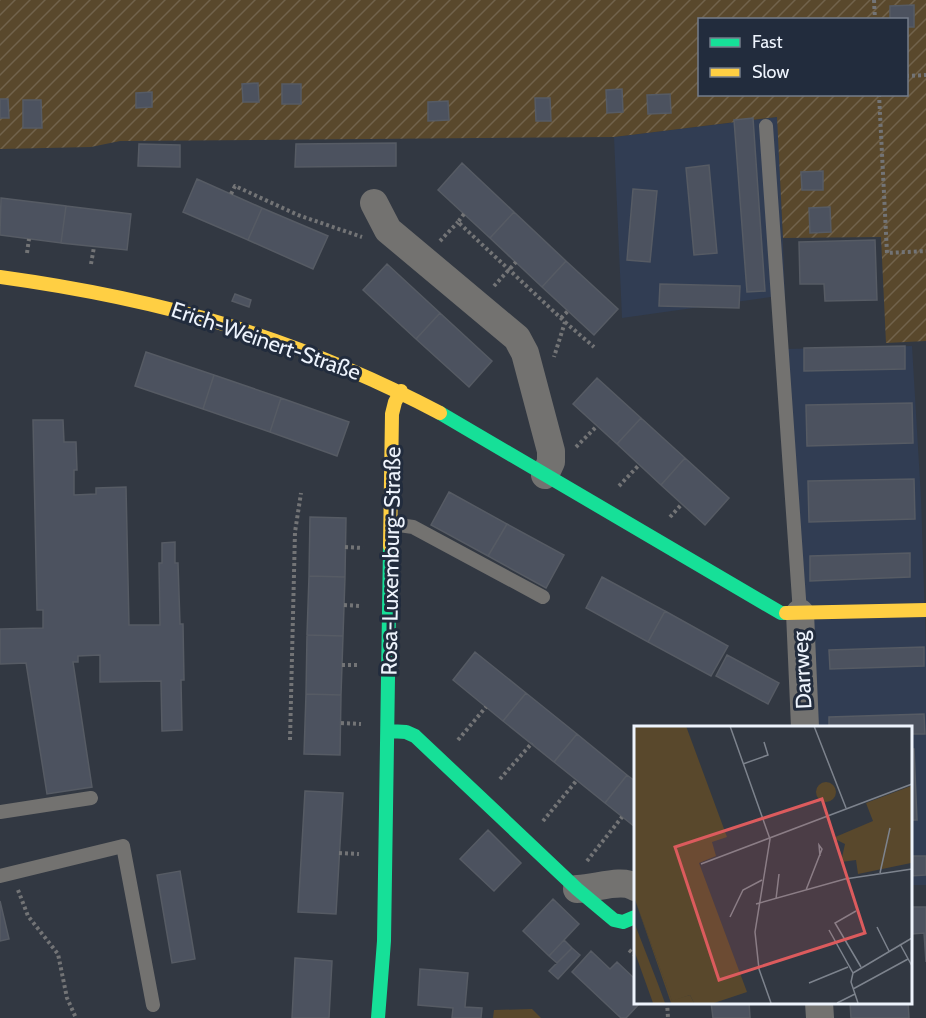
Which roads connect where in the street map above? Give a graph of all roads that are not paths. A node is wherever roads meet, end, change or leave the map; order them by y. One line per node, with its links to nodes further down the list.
1 (766, 126): 9 (lane)
2 (374, 203): 5 (street)
3 (0, 277): 4 (street, Erich-Weinert-Straße)
4 (401, 392): 5 (street, Erich-Weinert-Straße); 6 (street, Rosa-Luxemburg-Straße)
5 (545, 475): 9 (street, Erich-Weinert-Straße)
6 (392, 524): 7 (lane); 11 (street, Rosa-Luxemburg-Straße)
7 (543, 597)
8 (926, 610): 9 (street, Erich-Weinert-Straße)
9 (800, 614): 10 (street, Darrweg)
10 (805, 726)
11 (389, 731): 15 (street); 20 (street, Rosa-Luxemburg-Straße)
12 (92, 798): 13 (lane)
13 (0, 812)
14 (0, 876): 19 (lane)
15 (574, 885): 16 (street); 17 (street)
16 (634, 887)
17 (634, 917)
18 (819, 1003): 21 (street)
19 (153, 1005)
20 (378, 1018)
21 (820, 1018)

